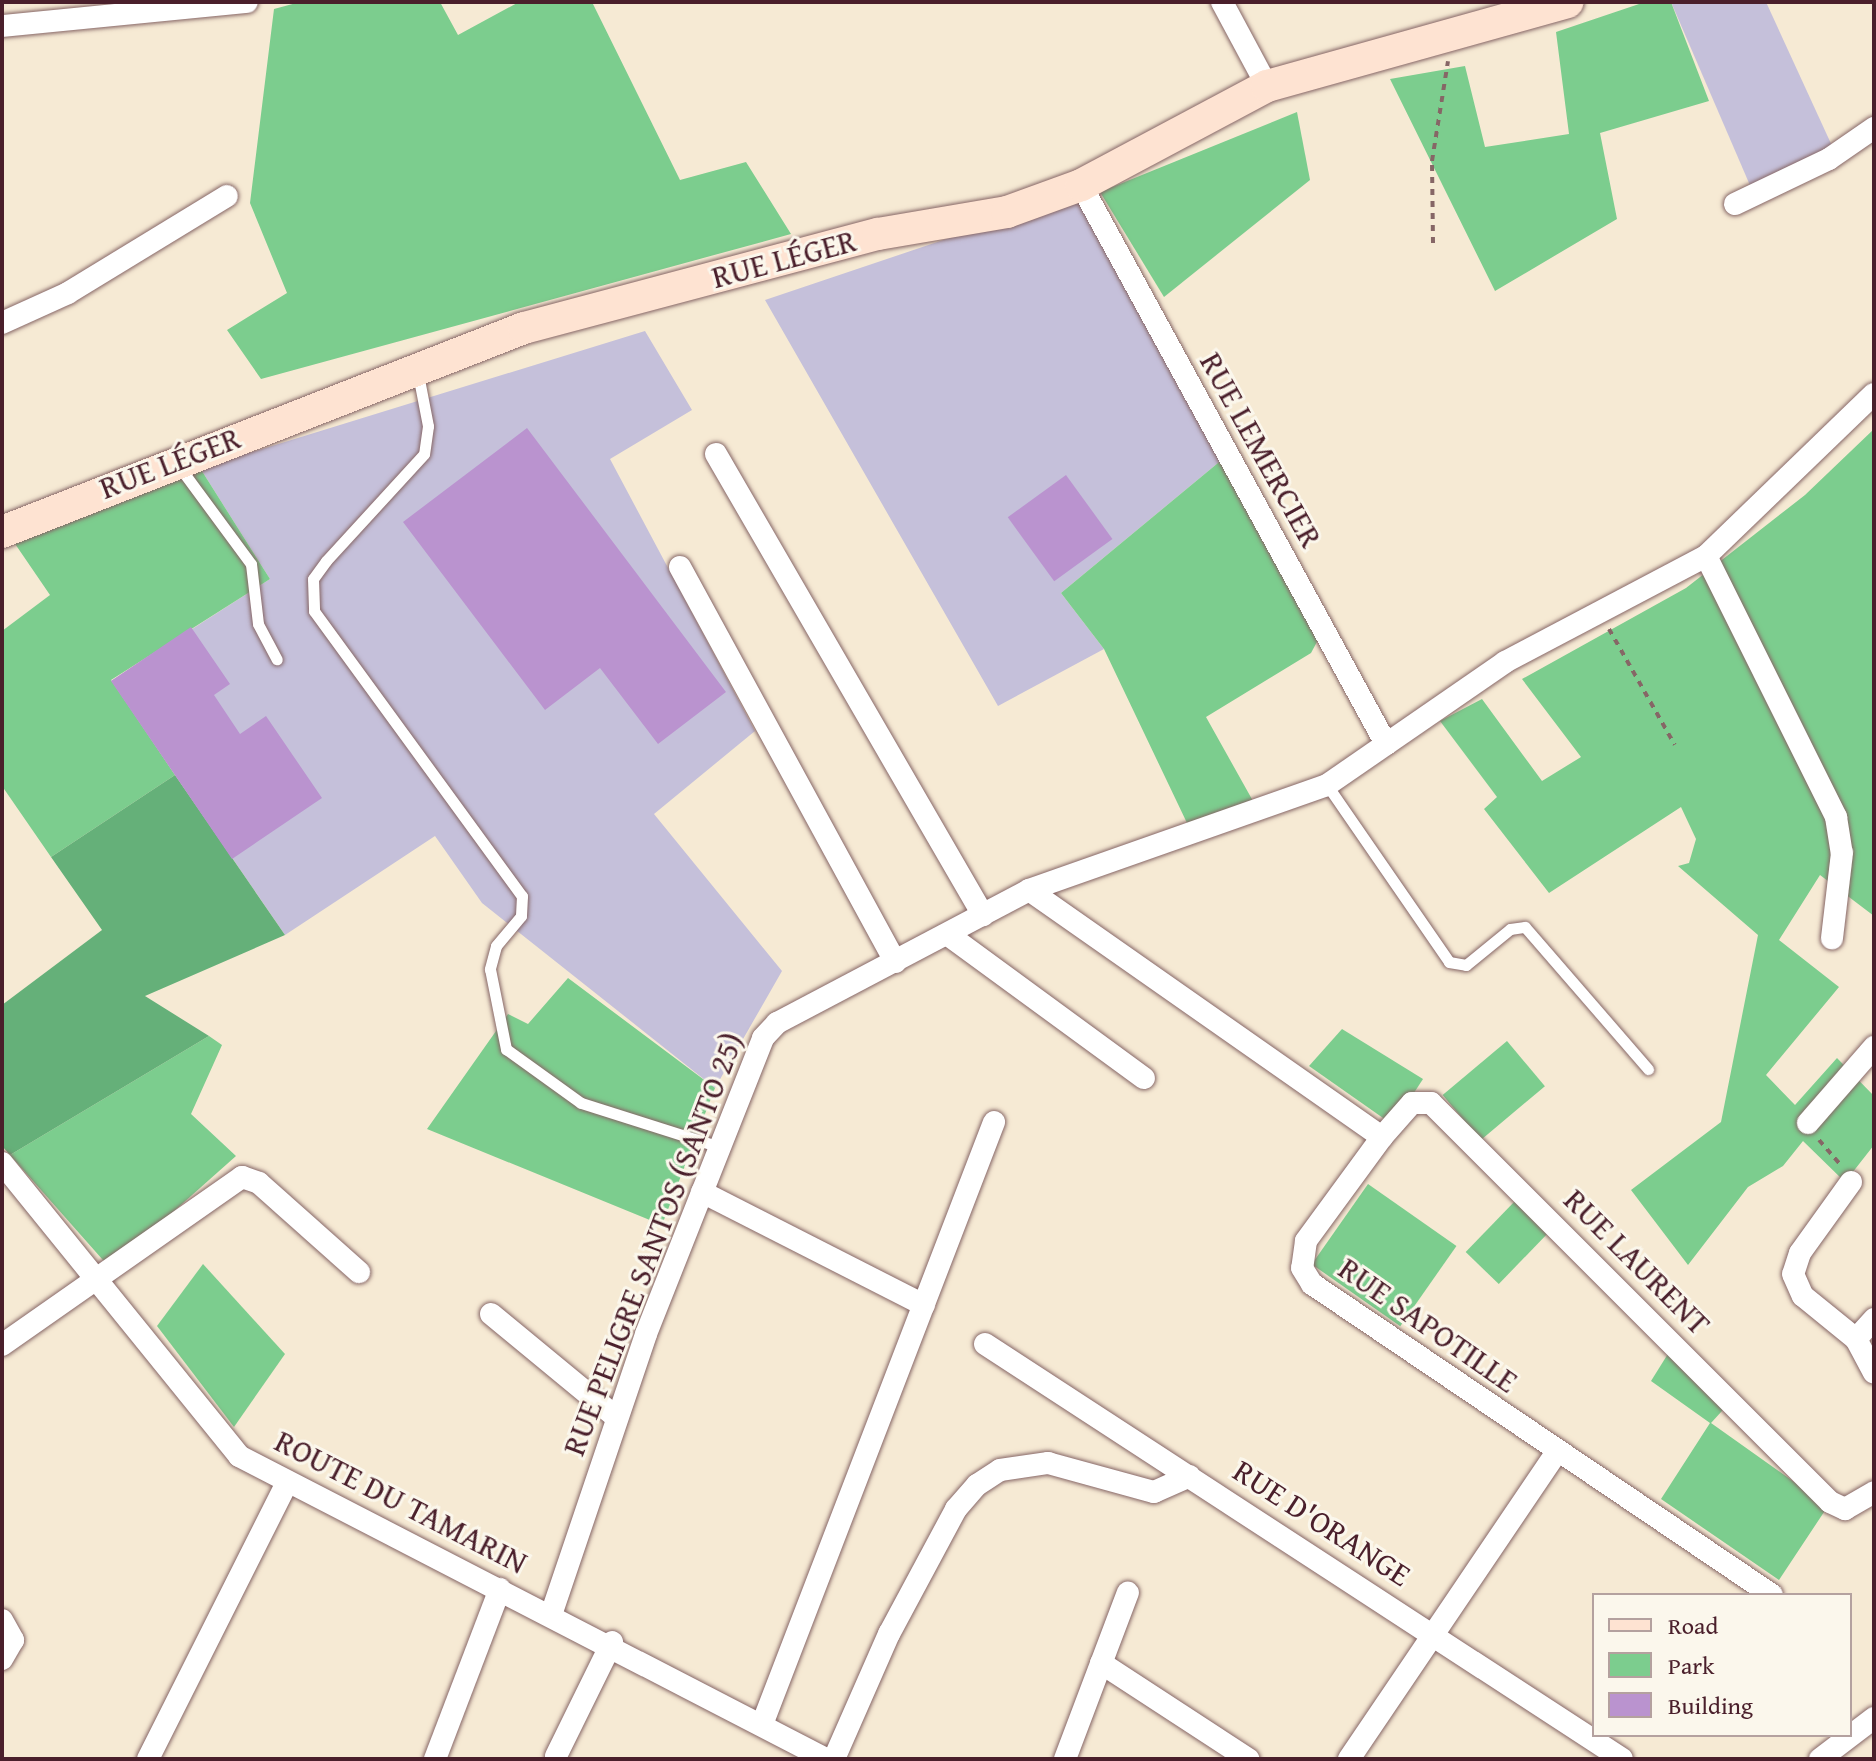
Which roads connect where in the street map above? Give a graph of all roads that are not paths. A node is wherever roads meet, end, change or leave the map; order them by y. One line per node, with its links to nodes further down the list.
1 (247, 2): 4 (street)
2 (1222, 2): 5 (street)
3 (1567, 2): 5 (street, RUE LÉGER)
4 (2, 26)
5 (1267, 86): 7 (street, RUE LÉGER)
6 (1874, 128): 9 (street)
7 (1081, 185): 11 (street, RUE LÉGER); 19 (street, RUE LEMERCIER)
8 (227, 196): 10 (street)
9 (1735, 204)
10 (2, 323)
11 (417, 370): 14 (street, RUE LÉGER); 32 (lane)
12 (1874, 394): 16 (street, RUE PELIGRE SANTOS (SANTO 25))
13 (716, 454): 22 (street)
14 (174, 461): 15 (street, RUE LÉGER); 18 (lane)
15 (2, 532)
16 (1706, 556): 19 (street, RUE PELIGRE SANTOS (SANTO 25)); 24 (street)
17 (680, 567): 25 (street)
18 (277, 659)
19 (1386, 744): 20 (street, RUE PELIGRE SANTOS (SANTO 25))
20 (1327, 785): 21 (street, RUE PELIGRE SANTOS (SANTO 25)); 27 (lane)
21 (1029, 890): 22 (street, RUE PELIGRE SANTOS (SANTO 25)); 31 (street)
22 (983, 915): 23 (street, RUE PELIGRE SANTOS (SANTO 25))
23 (947, 934): 25 (street, RUE PELIGRE SANTOS (SANTO 25)); 28 (street)
24 (1832, 938)
25 (895, 962): 32 (street, RUE PELIGRE SANTOS (SANTO 25))
26 (1874, 1047): 30 (street)
27 (1648, 1069)
28 (1144, 1078)
29 (994, 1122): 38 (street)
30 (1808, 1123)
31 (1382, 1137): 46 (street, RUE SAPOTILLE); 49 (street, RUE LAURENT)
32 (720, 1147): 35 (street, RUE PELIGRE SANTOS (SANTO 25))
33 (2, 1163): 37 (street, ROUTE DU TAMARIN)
34 (1851, 1182): 41 (street)
35 (702, 1192): 38 (street); 45 (street, RUE PELIGRE SANTOS (SANTO 25))
36 (359, 1272): 37 (street)
37 (94, 1275): 43 (street); 48 (street, ROUTE DU TAMARIN)
38 (924, 1305): 60 (street)
39 (491, 1314): 45 (street)
40 (1874, 1319): 41 (street)
41 (1856, 1339): 44 (street)
42 (985, 1344): 47 (street, RUE D'ORANGE)
43 (2, 1345)
44 (1874, 1373)
45 (617, 1418): 53 (street, RUE PELIGRE SANTOS (SANTO 25))
46 (1556, 1453): 52 (street, RUE SAPOTILLE); 55 (street)
47 (1190, 1476): 55 (street, RUE D'ORANGE); 67 (street)
48 (286, 1485): 50 (street, ROUTE DU TAMARIN); 64 (street)
49 (1874, 1492)
50 (500, 1589): 53 (street, ROUTE DU TAMARIN); 65 (street)
51 (1128, 1592): 58 (street)
52 (1769, 1593)
53 (552, 1612): 56 (street, ROUTE DU TAMARIN)
54 (2, 1620): 57 (street)
55 (1435, 1633): 70 (street); 71 (street, RUE D'ORANGE)
56 (612, 1642): 60 (street, ROUTE DU TAMARIN); 63 (street)
57 (2, 1659)
58 (1101, 1663): 68 (street); 69 (street)
59 (1874, 1718): 61 (street)
60 (763, 1722): 66 (street, ROUTE DU TAMARIN)
61 (1852, 1735)
62 (1849, 1737): 72 (street)
63 (556, 1756)
64 (148, 1759)
65 (435, 1759)
66 (826, 1759)
67 (834, 1759)
68 (1065, 1759)
69 (1248, 1759)
70 (1349, 1759)
71 (1622, 1759)
72 (1820, 1759)

